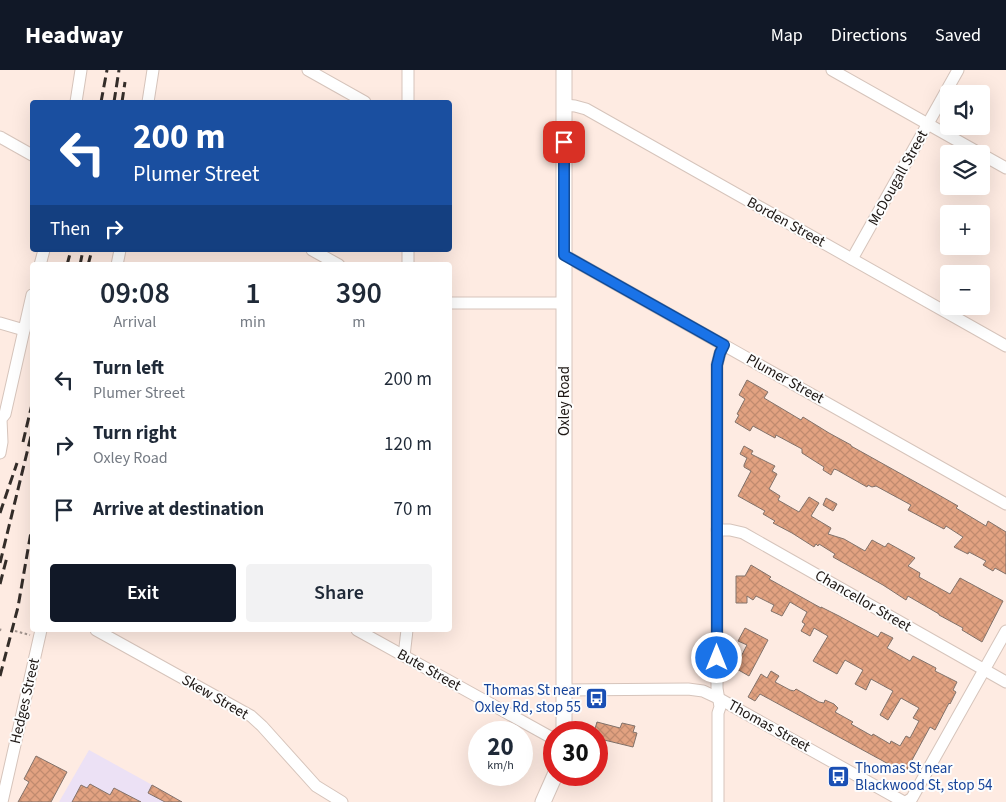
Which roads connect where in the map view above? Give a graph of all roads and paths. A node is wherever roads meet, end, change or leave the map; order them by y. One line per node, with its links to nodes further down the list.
1 (81, 70): 8 (street)
2 (153, 70): 9 (street)
3 (308, 70): 10 (street)
4 (408, 70): 11 (street)
5 (564, 70): 12 (main road, Oxley Road)
6 (832, 70): 13 (street)
7 (958, 70): 13 (street, McDougall Street)
8 (76, 100)
9 (148, 100)
10 (362, 100)
11 (408, 100)
12 (564, 104): 20 (main road, Oxley Road); 21 (street, Borden Street)
13 (928, 124): 15 (street); 21 (street, McDougall Street)
14 (0, 137): 16 (street)
15 (965, 145)
16 (30, 154)
17 (990, 159): 18 (street)
18 (1006, 168)
19 (316, 252): 22 (street)
20 (564, 255): 24 (main road, Oxley Road); 28 (street, Plumer Street)
21 (852, 259): 29 (street, Borden Street)
22 (334, 262)
23 (452, 303): 24 (street)
24 (564, 303): 46 (main road, Oxley Road)
25 (30, 304): 27 (street)
26 (0, 323): 27 (street)
27 (24, 330): 30 (street)
28 (724, 345): 32 (street, Plumer Street); 33 (street)
29 (1006, 346)
30 (1, 419): 31 (street)
31 (0, 453)
32 (1006, 504)
33 (717, 530): 44 (street, Chancellor Street); 47 (street)
34 (1, 627): 35 (path)
35 (0, 631)
36 (16, 631): 42 (path)
37 (41, 632): 51 (street, Hedges Street)
38 (100, 632): 52 (street, Skew Street)
39 (361, 632): 43 (street, Bute Street)
40 (407, 632): 43 (street)
41 (1006, 632): 44 (street)
42 (29, 634)
43 (404, 656): 49 (street, Bute Street)
44 (984, 670): 45 (street, Chancellor Street); 55 (street)
45 (1006, 682)
46 (564, 690): 47 (street, Thomas Street); 48 (main road, Oxley Road)
47 (718, 698): 54 (street); 55 (street, Thomas Street)
48 (564, 721)
49 (543, 733)
50 (550, 786): 53 (main road)
51 (2, 802)
52 (342, 802)
53 (543, 802)
54 (718, 802)
55 (905, 802)

